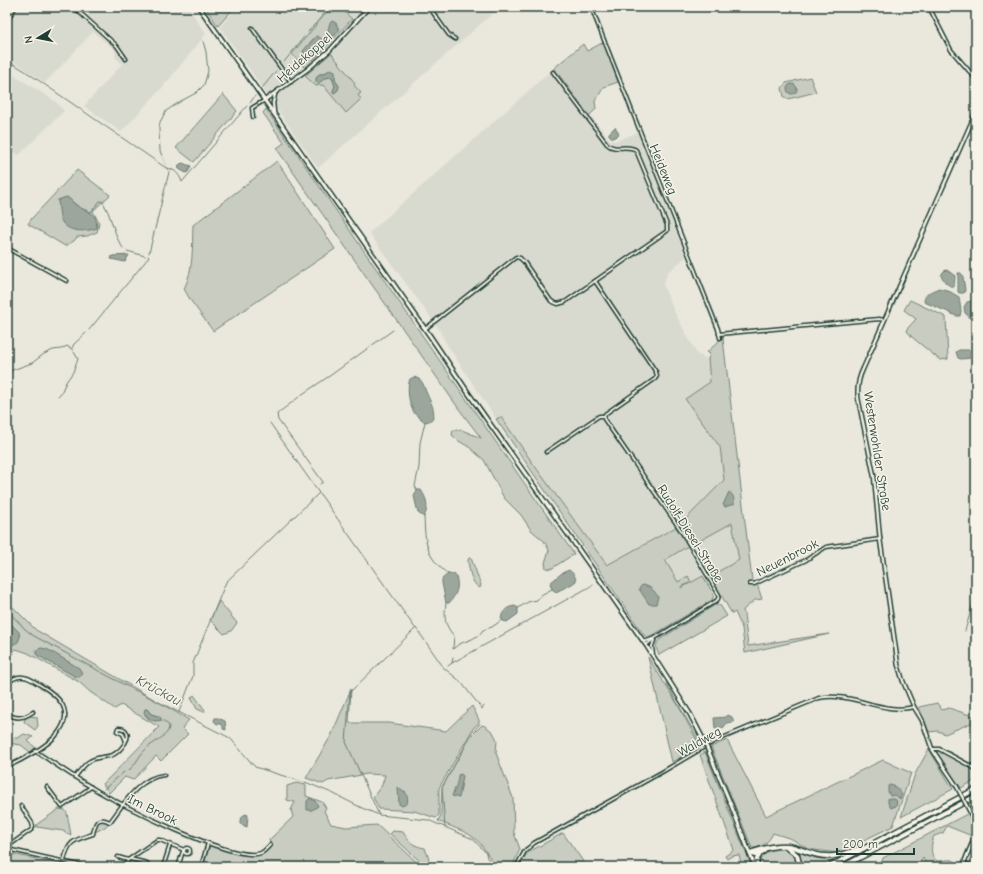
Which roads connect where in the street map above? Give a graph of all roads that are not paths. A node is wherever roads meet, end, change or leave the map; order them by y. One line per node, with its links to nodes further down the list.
1 (15, 7): 8 (street)
2 (71, 7): 11 (street)
3 (199, 7): 16 (main road)
4 (429, 7): 10 (street)
5 (591, 7): 25 (street, Heideweg)
6 (929, 7): 13 (street)
7 (367, 8): 14 (street, Heidekoppel)
8 (7, 22)
9 (252, 28): 14 (street)
10 (455, 39)
11 (126, 59)
12 (553, 72): 22 (street)
13 (976, 79)
14 (291, 82): 15 (street, Heidekoppel)
15 (275, 94): 16 (street, Heidekoppel); 18 (street)
16 (265, 100): 18 (main road); 19 (street)
17 (976, 112): 23 (street, Westerwohlder Straße)
18 (274, 113): 24 (main road)
19 (253, 117)
20 (7, 248): 21 (street)
21 (67, 281)
22 (595, 281): 24 (street); 27 (street)
23 (884, 320): 25 (street); 29 (street, Westerwohlder Straße)
24 (425, 329): 32 (main road)
25 (719, 334): 26 (street, Heideweg)
26 (720, 338)
27 (604, 416): 28 (street); 31 (street, Rudolf-Diesel-Straße)
28 (546, 452)
29 (880, 539): 30 (street, Neuenbrook); 35 (street, Westerwohlder Straße)
30 (750, 584)
31 (655, 638): 32 (street, Rudolf-Diesel-Straße); 33 (street)
32 (645, 644): 33 (main road)
33 (653, 656): 58 (main road, bridge)
34 (7, 684): 40 (street)
35 (914, 707): 39 (street, Westerwohlder Straße); 71 (street, Waldweg)
36 (33, 712): 37 (street)
37 (7, 713)
38 (126, 741): 38 (street); 44 (street)
39 (932, 749): 42 (street); 65 (street, Westerwohlder Straße, bridge)
40 (35, 751): 41 (street); 44 (street, Im Brook)
41 (7, 767)
42 (976, 769)
43 (164, 775): 49 (street)
44 (75, 777): 46 (street, Im Brook)
45 (47, 787): 46 (street)
46 (91, 787): 49 (street, Im Brook)
47 (976, 789): 54 (highway)
48 (976, 796): 75 (highway)
49 (123, 804): 51 (street, Im Brook); 62 (street)
50 (21, 806): 56 (street)
51 (208, 843): 53 (street, Im Brook); 70 (street)
52 (170, 845): 61 (street); 64 (street); 69 (street)
53 (270, 845)
54 (871, 845): 55 (highway); 74 (highway)
55 (785, 846): 57 (highway); 73 (highway)
56 (7, 848): 62 (street)
57 (766, 849): 58 (highway); 59 (highway)
58 (750, 853): 59 (highway); 72 (main road)
59 (760, 853): 72 (highway)
60 (118, 857): 61 (street)
61 (129, 860): 63 (street); 68 (street)
62 (64, 861): 67 (street)
63 (147, 863)
64 (164, 864)
65 (963, 865): 66 (street)
66 (976, 866)
67 (88, 867)
68 (125, 867)
69 (178, 867)
70 (201, 867)
71 (516, 867)
72 (756, 867)
73 (800, 867)
74 (829, 867)
75 (842, 867)

